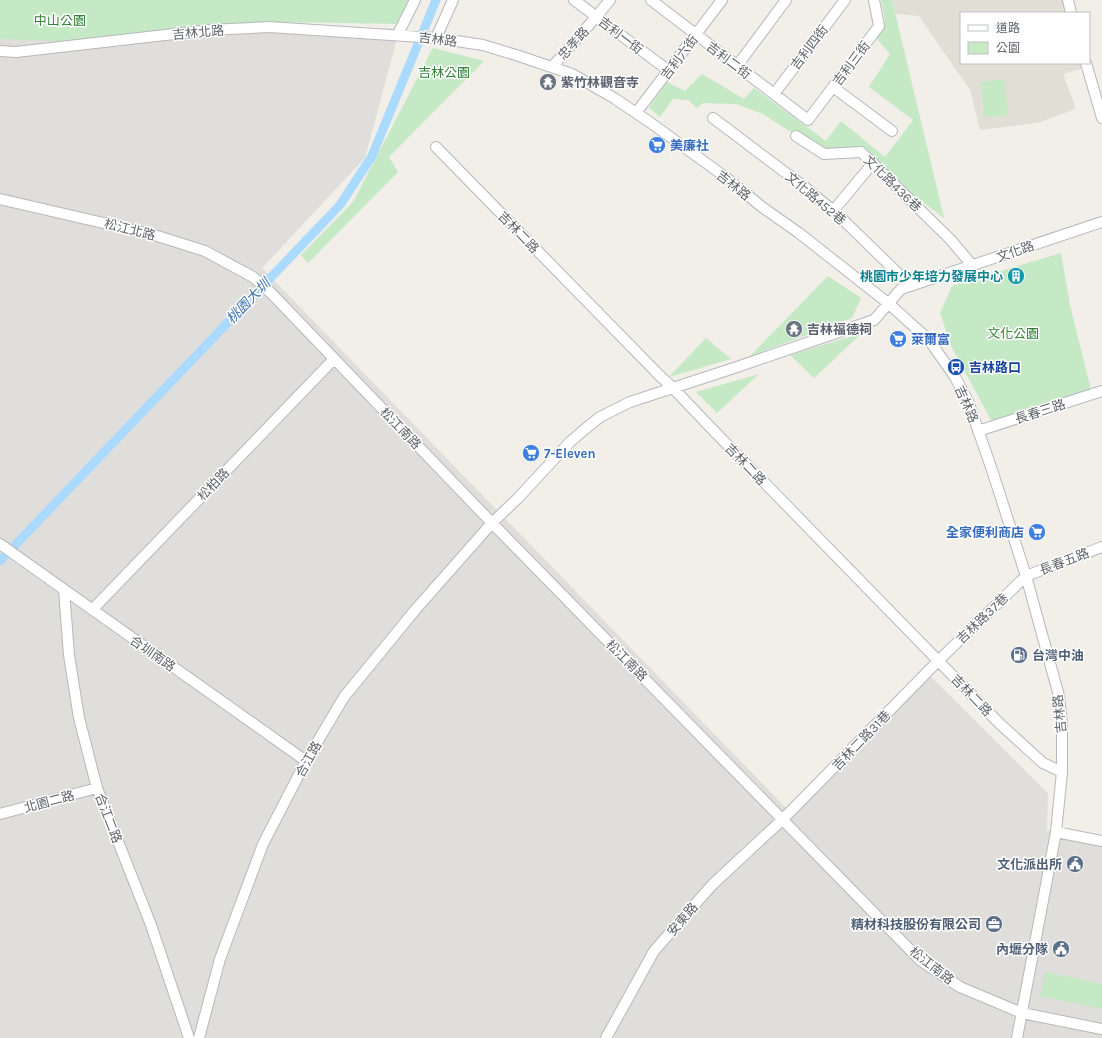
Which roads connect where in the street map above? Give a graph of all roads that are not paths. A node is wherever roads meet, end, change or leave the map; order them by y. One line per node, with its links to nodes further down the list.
1 (415, 0): 13 (street)
2 (453, 0): 15 (street)
3 (574, 0): 12 (street, 吉利一街)
4 (610, 0): 12 (street, 忠孝路)
5 (722, 0): 14 (street, 吉利六街)
6 (786, 0): 18 (street)
7 (845, 0): 22 (street, 吉利四街)
8 (874, 0): 21 (street, 吉利三街)
9 (1068, 0): 11 (street)
10 (656, 2): 14 (street, 吉利二街)
11 (1071, 12)
12 (596, 17): 19 (street, 忠孝路); 20 (street, 吉利一街)
13 (398, 34): 15 (street, 吉林路); 16 (street, 吉林北路)
14 (696, 35): 18 (street, 吉利二街); 20 (street, 吉利六街)
15 (432, 37): 19 (street, 吉林路)
16 (0, 51)
17 (1086, 64): 25 (street)
18 (737, 66): 22 (street, 吉利二街)
19 (552, 67): 23 (street, 吉林路)
20 (669, 71): 23 (street, 吉利六街)
21 (833, 87): 26 (street, 吉利三街); 27 (street)
22 (774, 94): 26 (street, 吉利二街)
23 (636, 114): 37 (street, 吉林路)
24 (713, 118): 32 (street, 文化路452巷)
25 (1102, 118)
26 (808, 120)
27 (892, 131)
28 (796, 136): 30 (street, 文化路436巷)
29 (436, 147): 39 (street, 吉林二路)
30 (873, 163): 32 (street); 34 (street, 文化路436巷)
31 (0, 199): 35 (street, 松江北路)
32 (834, 211): 36 (street, 文化路452巷)
33 (1102, 222): 34 (street, 文化路)
34 (972, 265): 36 (street, 文化路)
35 (253, 277): 38 (street, 松江南路)
36 (911, 286): 37 (street, 文化路)
37 (888, 303): 39 (street, 文化路); 41 (street, 吉林路)
38 (334, 359): 42 (street, 松江南路); 47 (street, 松柏路)
39 (673, 388): 42 (street, 合江路); 48 (street, 吉林二路)
40 (1102, 391): 41 (street, 長春三路)
41 (978, 431): 45 (street, 吉林路)
42 (492, 524): 49 (street, 合江路); 53 (street, 松江南路)
43 (0, 544): 46 (street, 合圳南路)
44 (1102, 547): 45 (street, 長春五路)
45 (1026, 576): 48 (street, 吉林路37巷); 50 (street, 吉林路)
46 (64, 590): 47 (street, 合圳南路); 51 (street, 合江二路)
47 (92, 610): 49 (street, 合圳南路)
48 (938, 660): 50 (street, 吉林二路); 53 (street, 吉林二路31巷)
49 (306, 761): 59 (street, 合江路)
50 (1062, 772): 54 (street, 吉林路)
51 (97, 788): 52 (street, 北園二路); 58 (street, 合江二路)
52 (0, 814)
53 (783, 819): 56 (street, 松江南路); 60 (street, 安東路)
54 (1056, 832): 55 (street); 56 (street, 吉林路)
55 (1102, 841)
56 (1022, 1013): 57 (street, 松江南路); 61 (street, 吉林路)
57 (1102, 1029)
58 (189, 1038)
59 (199, 1038)
60 (606, 1038)
61 (1017, 1038)

